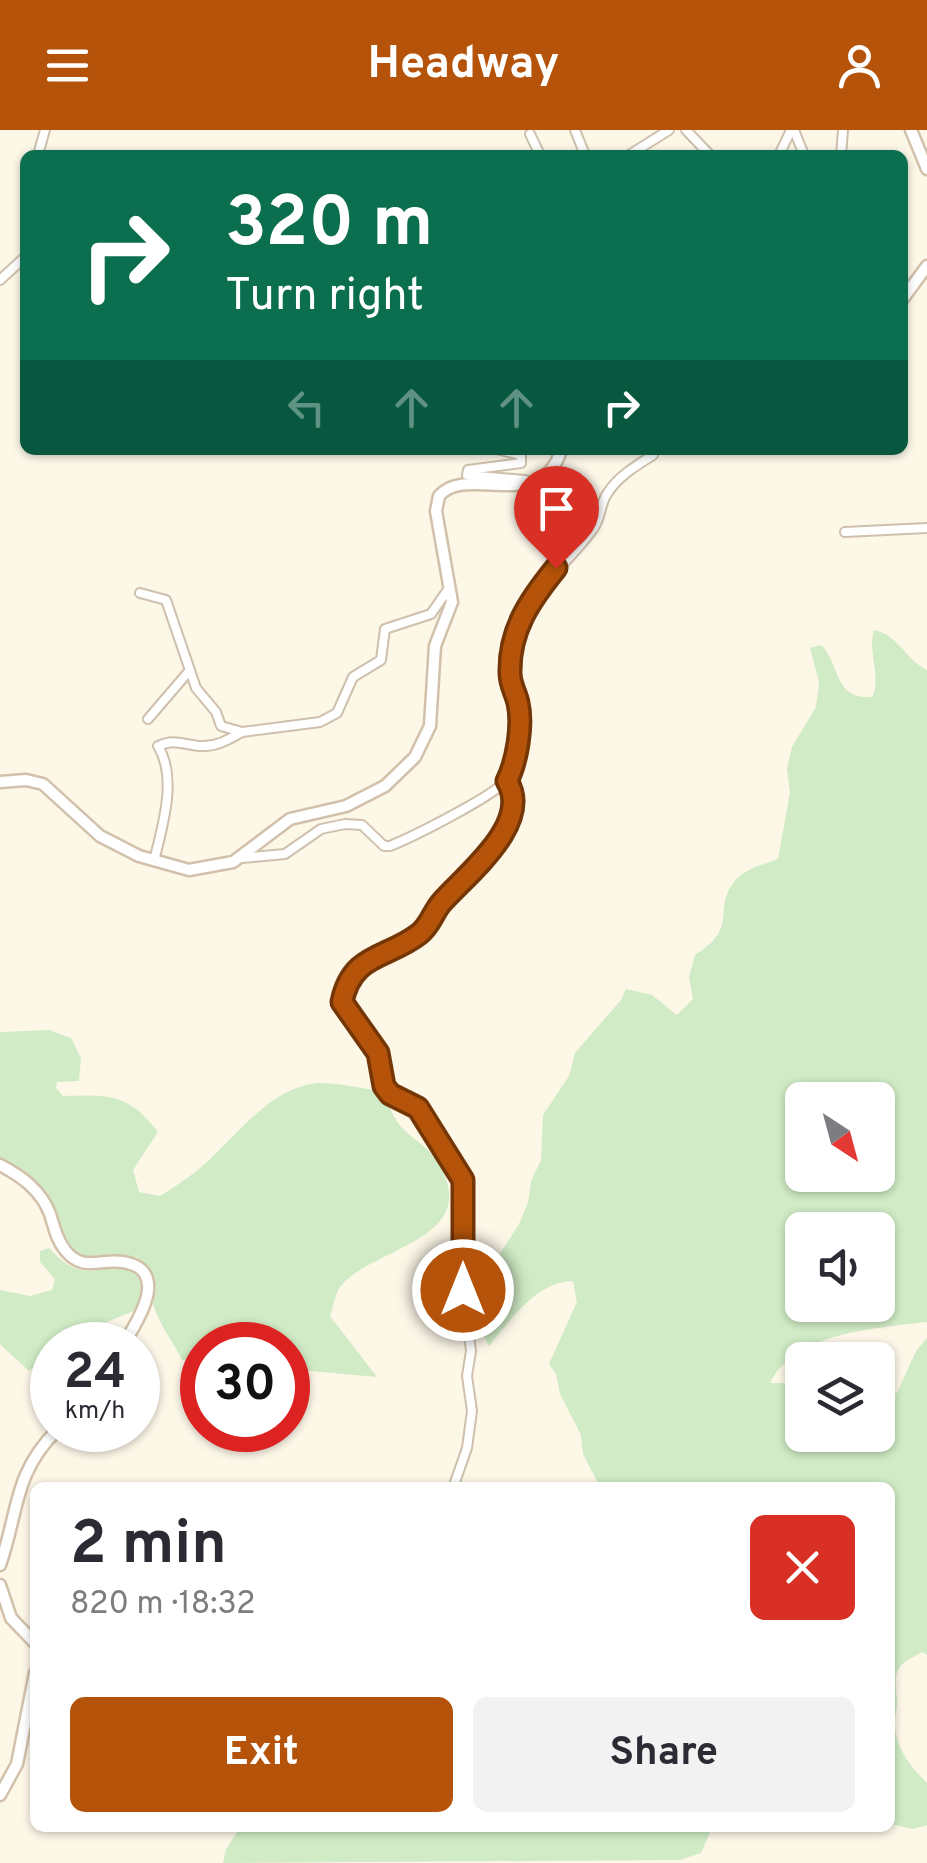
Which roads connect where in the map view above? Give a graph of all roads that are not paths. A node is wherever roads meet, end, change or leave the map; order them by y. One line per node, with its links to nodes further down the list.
1 (669, 130): 6 (street)
2 (686, 130): 7 (street)
3 (912, 130): 8 (street)
4 (530, 134): 5 (street)
5 (538, 150)
6 (637, 150)
7 (705, 150)
8 (927, 168)
9 (20, 262): 11 (street)
10 (927, 266): 12 (street)
11 (0, 280)
12 (908, 292)
13 (521, 455): 16 (street)
14 (559, 455): 16 (street)
15 (653, 455): 24 (street)
16 (534, 481): 19 (street)
17 (927, 528): 18 (street)
18 (844, 532)
19 (452, 584): 23 (street); 26 (street)
20 (140, 593): 21 (street)
21 (190, 670): 22 (street); 23 (street)
22 (148, 720)
23 (242, 732): 27 (street)
24 (507, 781): 26 (street); 31 (street)
25 (0, 782): 27 (street)
26 (242, 858): 27 (street)
27 (154, 862)
28 (0, 1165): 29 (street)
29 (137, 1322)
30 (39, 1452): 32 (street)
31 (454, 1482)
32 (0, 1564)
33 (0, 1585): 34 (street)
34 (30, 1638)
35 (30, 1699): 36 (street)
36 (0, 1794)

